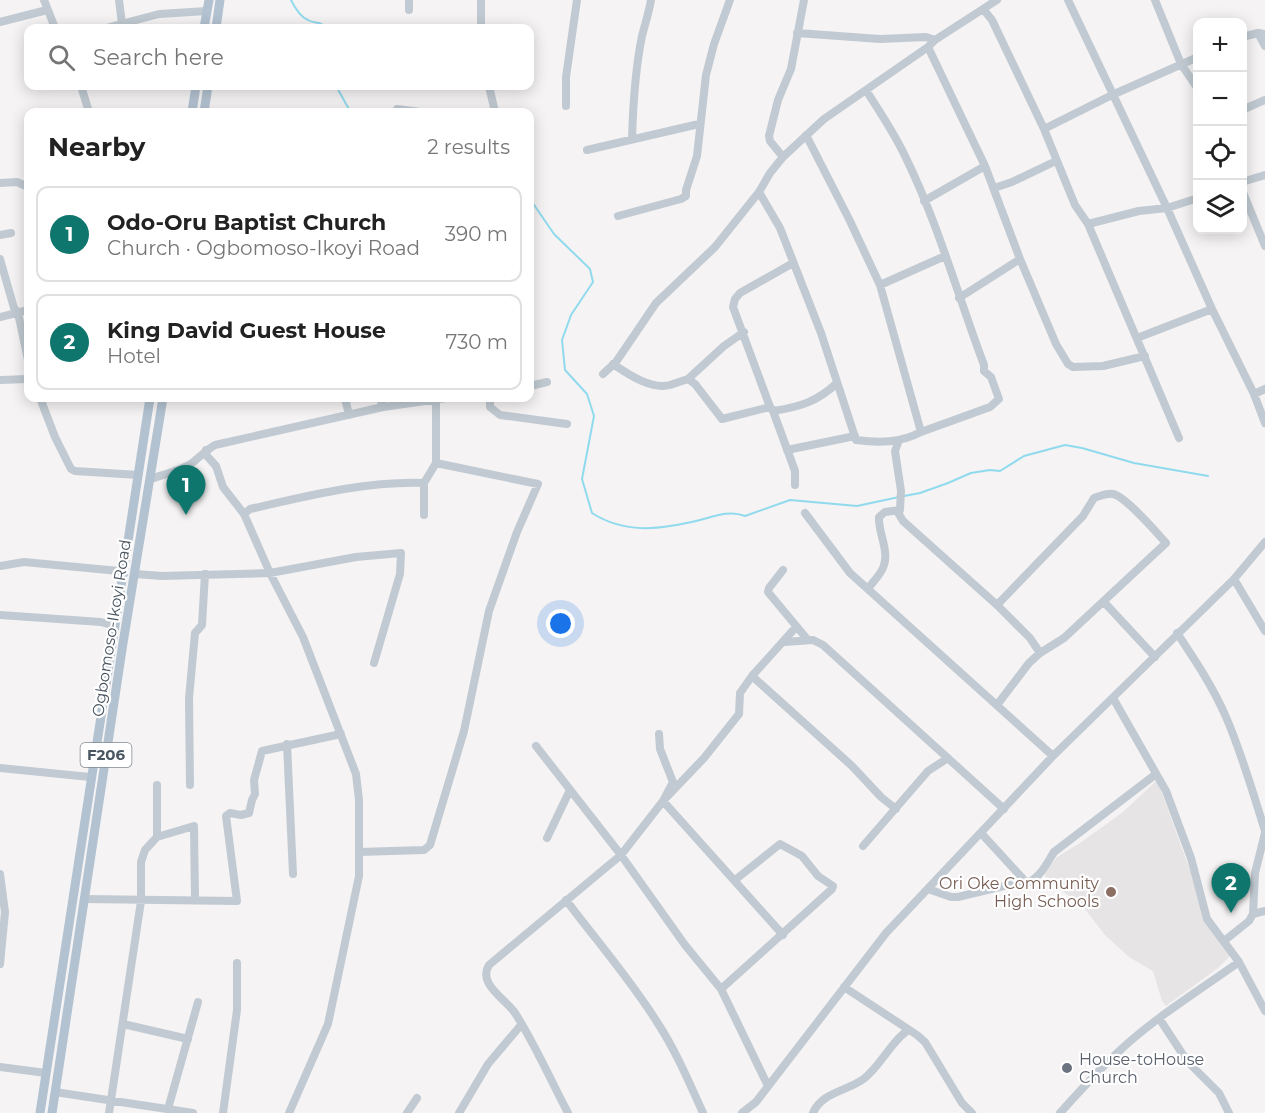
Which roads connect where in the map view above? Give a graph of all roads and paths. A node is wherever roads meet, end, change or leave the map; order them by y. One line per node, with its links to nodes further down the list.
1 (44, 0): 16 (street)
2 (119, 0): 20 (street)
3 (209, 0): 17 (main road)
4 (220, 0): 22 (main road)
5 (409, 0): 14 (street)
6 (481, 0): 23 (street)
7 (578, 0): 39 (street)
8 (651, 0): 48 (street)
9 (730, 0): 45 (street)
10 (804, 0): 24 (street)
11 (997, 0): 15 (street)
12 (1068, 0): 37 (street)
13 (1155, 0): 30 (street)
14 (409, 9)
15 (983, 9): 26 (street); 46 (street)
16 (47, 10): 18 (street); 19 (street)
17 (207, 10): 20 (street); 21 (main road)
18 (0, 22)
19 (53, 24)
20 (122, 24)
21 (205, 24)
22 (217, 24)
23 (481, 24)
24 (797, 33): 26 (street); 50 (street)
25 (1261, 33): 27 (street)
26 (935, 40): 28 (street)
27 (1265, 46)
28 (928, 47): 36 (street); 52 (street)
29 (1193, 59): 30 (street)
30 (1181, 64): 31 (street); 37 (street)
31 (1193, 83)
32 (82, 90): 40 (street)
33 (195, 90): 41 (main road)
34 (207, 90): 42 (main road)
35 (490, 90): 43 (street)
36 (866, 90): 47 (street); 60 (street)
37 (1112, 95): 46 (street); 62 (street)
38 (1265, 100): 44 (street)
39 (566, 106)
40 (88, 108)
41 (193, 108)
42 (205, 108)
43 (494, 108)
44 (1247, 108)
45 (699, 124): 48 (street); 63 (street)
46 (1044, 129): 51 (street)
47 (806, 135): 50 (street); 72 (street)
48 (632, 139): 49 (street)
49 (587, 150)
50 (783, 157): 58 (street)
51 (1056, 161): 57 (street); 64 (street)
52 (985, 166): 57 (street); 60 (street)
53 (1265, 175): 54 (street)
54 (1247, 181)
55 (0, 183): 56 (street)
56 (24, 185)
57 (994, 188): 70 (street)
58 (759, 192): 71 (street); 82 (street)
59 (1193, 199): 62 (street)
60 (924, 201): 68 (street)
61 (1247, 202): 67 (street)
62 (1167, 208): 64 (street); 74 (street)
63 (618, 216)
64 (1088, 224): 79 (street)
65 (11, 233): 66 (street)
66 (0, 235)
67 (1265, 246)
68 (945, 256): 72 (street); 73 (street)
69 (0, 259): 76 (street)
70 (1020, 259): 73 (street); 81 (street)
71 (794, 263): 78 (street); 88 (street)
72 (880, 285): 105 (street)
73 (959, 298): 105 (street)
74 (1212, 309): 79 (street); 91 (street)
75 (24, 311): 76 (street)
76 (18, 313): 77 (street); 80 (street)
77 (0, 317)
78 (744, 332): 85 (street); 101 (street)
79 (1137, 338): 81 (street)
80 (24, 341)
81 (1144, 356): 107 (street)
82 (613, 364): 83 (street); 85 (street)
83 (603, 374)
84 (24, 379): 86 (street)
85 (688, 379): 101 (street)
86 (0, 380)
87 (547, 382): 89 (street)
88 (837, 383): 101 (street); 106 (street)
89 (534, 385)
90 (1265, 389): 91 (street)
91 (1254, 394): 103 (street)
92 (42, 402): 112 (street)
93 (149, 402): 112 (main road, Ogbomoso-Ikoyi Road / F206)
94 (162, 402): 113 (main road, Ogbomoso-Ikoyi Road / F206)
95 (346, 402): 102 (street)
96 (381, 402): 100 (street)
97 (412, 402): 100 (street)
98 (436, 402): 111 (street)
99 (490, 402): 104 (street)
100 (383, 407): 102 (street)
101 (772, 409): 110 (street)
102 (349, 415): 109 (street)
103 (1265, 423)
104 (567, 424)
105 (921, 432): 108 (street)
106 (855, 436): 108 (street); 110 (street)
107 (1179, 438)
108 (899, 440): 116 (street)
109 (206, 450): 113 (street); 118 (street)
110 (788, 450): 115 (street)
111 (436, 463): 114 (street); 164 (street)
112 (138, 475): 124 (main road, Ogbomoso-Ikoyi Road / F206)
113 (151, 479): 125 (main road, Ogbomoso-Ikoyi Road / F206)
114 (424, 483): 118 (street); 119 (street)
115 (795, 485)
116 (897, 510): 128 (street); 130 (street)
117 (805, 513): 128 (street)
118 (244, 514): 123 (street)
119 (424, 515)
120 (1265, 542): 127 (street)
121 (0, 566): 124 (street)
122 (783, 570): 133 (street)
123 (270, 573): 126 (street); 140 (street); 144 (street)
124 (124, 574): 132 (main road, Ogbomoso-Ikoyi Road / F206)
125 (135, 574): 126 (street); 172 (main road, Ogbomoso-Ikoyi Road / F206)
126 (205, 574): 154 (street)
127 (1233, 579): 134 (street); 135 (street)
128 (868, 589): 143 (street)
129 (1104, 603): 130 (street); 138 (street); 139 (street)
130 (996, 605): 138 (street)
131 (0, 615): 132 (street)
132 (115, 626): 152 (main road, Ogbomoso-Ikoyi Road / F206)
133 (796, 627): 136 (street); 137 (street)
134 (1265, 631)
135 (1178, 633): 139 (street); 159 (street)
136 (807, 639): 137 (street); 149 (street)
137 (784, 642): 141 (street)
138 (1040, 652): 143 (street)
139 (1155, 657): 142 (street)
140 (374, 663)
141 (752, 676): 156 (street); 157 (street)
142 (1113, 698): 148 (street); 151 (street)
143 (996, 705): 148 (street)
144 (341, 734): 146 (street); 164 (street)
145 (659, 734): 156 (street)
146 (287, 744): 167 (street); 174 (street)
147 (536, 746): 155 (street)
148 (1053, 756): 158 (street)
149 (948, 758): 157 (street); 158 (street)
150 (0, 768): 152 (street)
151 (1156, 774): 169 (street); 179 (street)
152 (90, 777): 193 (main road, Ogbomoso-Ikoyi Road / F206)
153 (157, 785): 161 (street)
154 (190, 785)
155 (570, 790): 162 (street); 165 (street)
156 (663, 801): 165 (street); 168 (street)
157 (897, 809): 163 (street)
158 (1004, 809): 160 (street)
159 (1265, 832): 177 (street)
160 (981, 833): 169 (street); 171 (street)
161 (157, 837): 173 (street); 174 (street)
162 (547, 838)
163 (863, 846)
164 (359, 852): 205 (street)
165 (621, 855): 175 (street); 184 (street)
166 (0, 874): 170 (street)
167 (293, 874)
168 (735, 880): 178 (street); 178 (street)
169 (1025, 881): 171 (street)
170 (1, 885): 182 (street)
171 (928, 889): 183 (street)
172 (84, 899): 173 (street); 195 (main road, Ogbomoso-Ikoyi Road / F206)
173 (141, 900): 174 (street); 188 (street)
174 (195, 900)
175 (566, 900): 189 (street); 209 (street)
176 (1265, 911): 177 (street)
177 (1253, 914): 179 (street)
178 (783, 935): 184 (street)
179 (1224, 941): 180 (street)
180 (1239, 962): 186 (street); 187 (street)
181 (237, 963): 204 (street)
182 (0, 964)
183 (844, 987): 190 (street); 194 (street)
184 (721, 989): 194 (street)
185 (198, 1002): 191 (street)
186 (1265, 1011)
187 (1160, 1018): 212 (street); 213 (street)
188 (123, 1024): 191 (street); 197 (street)
189 (521, 1025): 207 (street); 208 (street)
190 (903, 1029): 199 (street); 211 (street)
191 (188, 1039): 198 (street)
192 (0, 1067): 193 (street)
193 (46, 1073): 200 (main road, Ogbomoso-Ikoyi Road / F206)
194 (768, 1086): 210 (street)
195 (55, 1092): 197 (street); 201 (main road, Ogbomoso-Ikoyi Road / F206)
196 (417, 1098): 206 (street)
197 (112, 1100): 198 (street); 202 (street)
198 (168, 1109): 203 (street)
199 (967, 1112)
200 (40, 1113)
201 (52, 1113)
202 (110, 1113)
203 (193, 1113)
204 (223, 1113)
205 (289, 1113)
206 (407, 1113)
207 (459, 1113)
208 (568, 1113)
209 (703, 1113)
210 (742, 1113)
211 (813, 1113)
212 (1060, 1113)
213 (1229, 1113)

